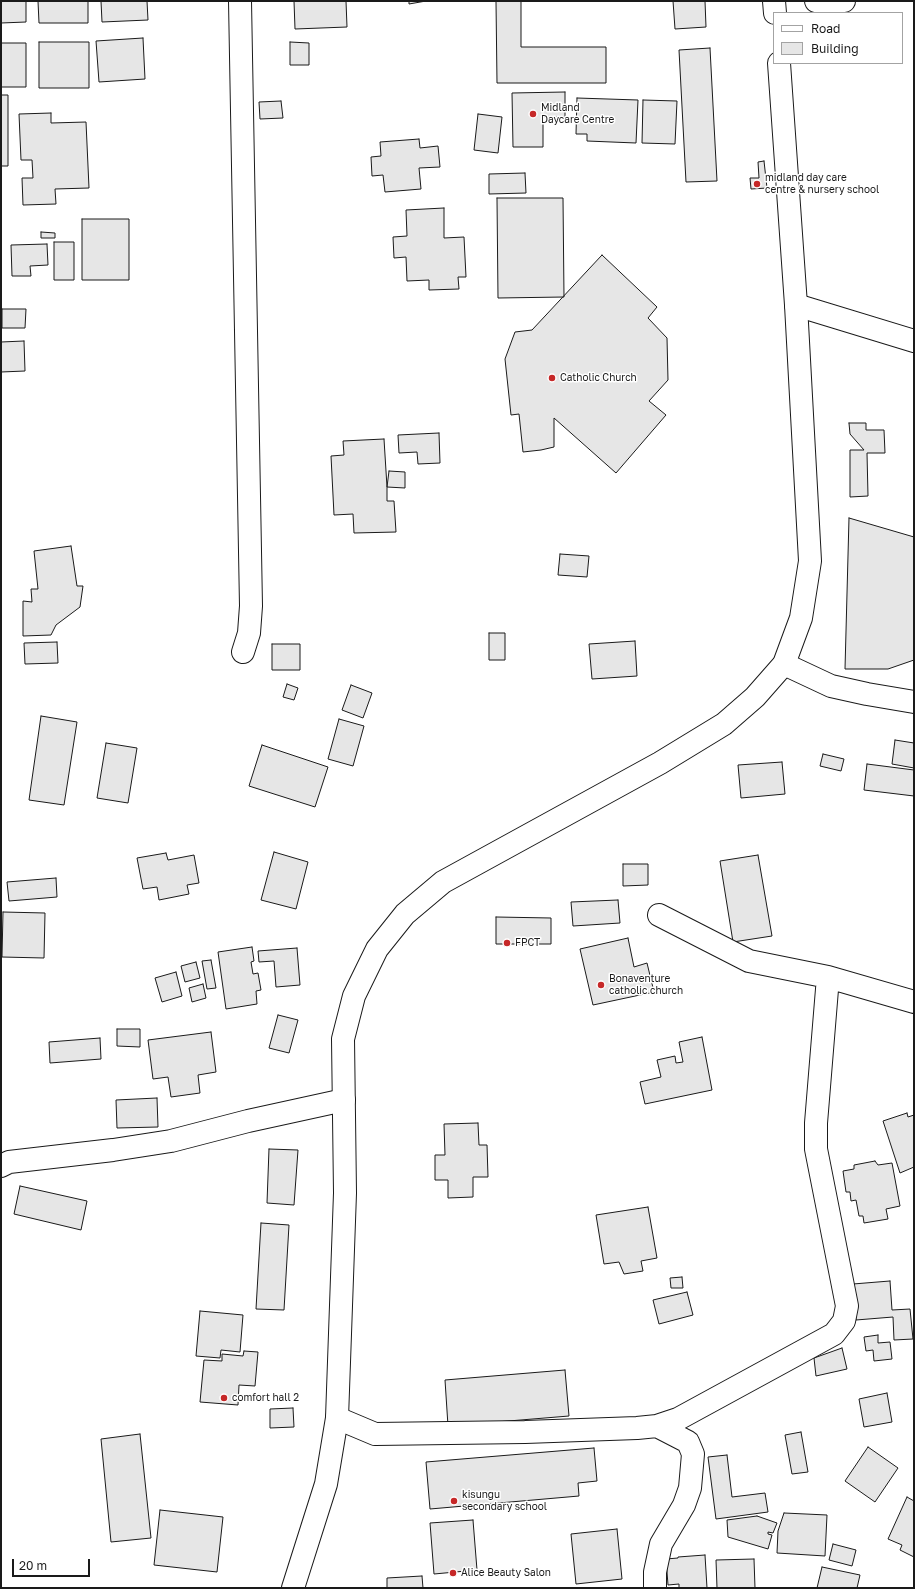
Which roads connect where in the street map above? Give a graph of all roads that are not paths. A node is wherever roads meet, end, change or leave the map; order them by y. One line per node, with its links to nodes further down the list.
1 (240, 1): 9 (street)
2 (774, 1): 5 (street)
3 (816, 1): 4 (street)
4 (844, 1)
5 (775, 12)
6 (779, 64): 7 (street)
7 (796, 305): 8 (street); 10 (street)
8 (914, 341)
9 (243, 652)
10 (784, 664): 11 (street); 15 (street)
11 (914, 702)
12 (659, 915): 13 (street)
13 (828, 977): 14 (street); 18 (street)
14 (914, 1002)
15 (344, 1100): 16 (street); 17 (street)
16 (1, 1166)
17 (337, 1418): 18 (street); 19 (street)
18 (657, 1426): 20 (street)
19 (293, 1588)
20 (655, 1588)

